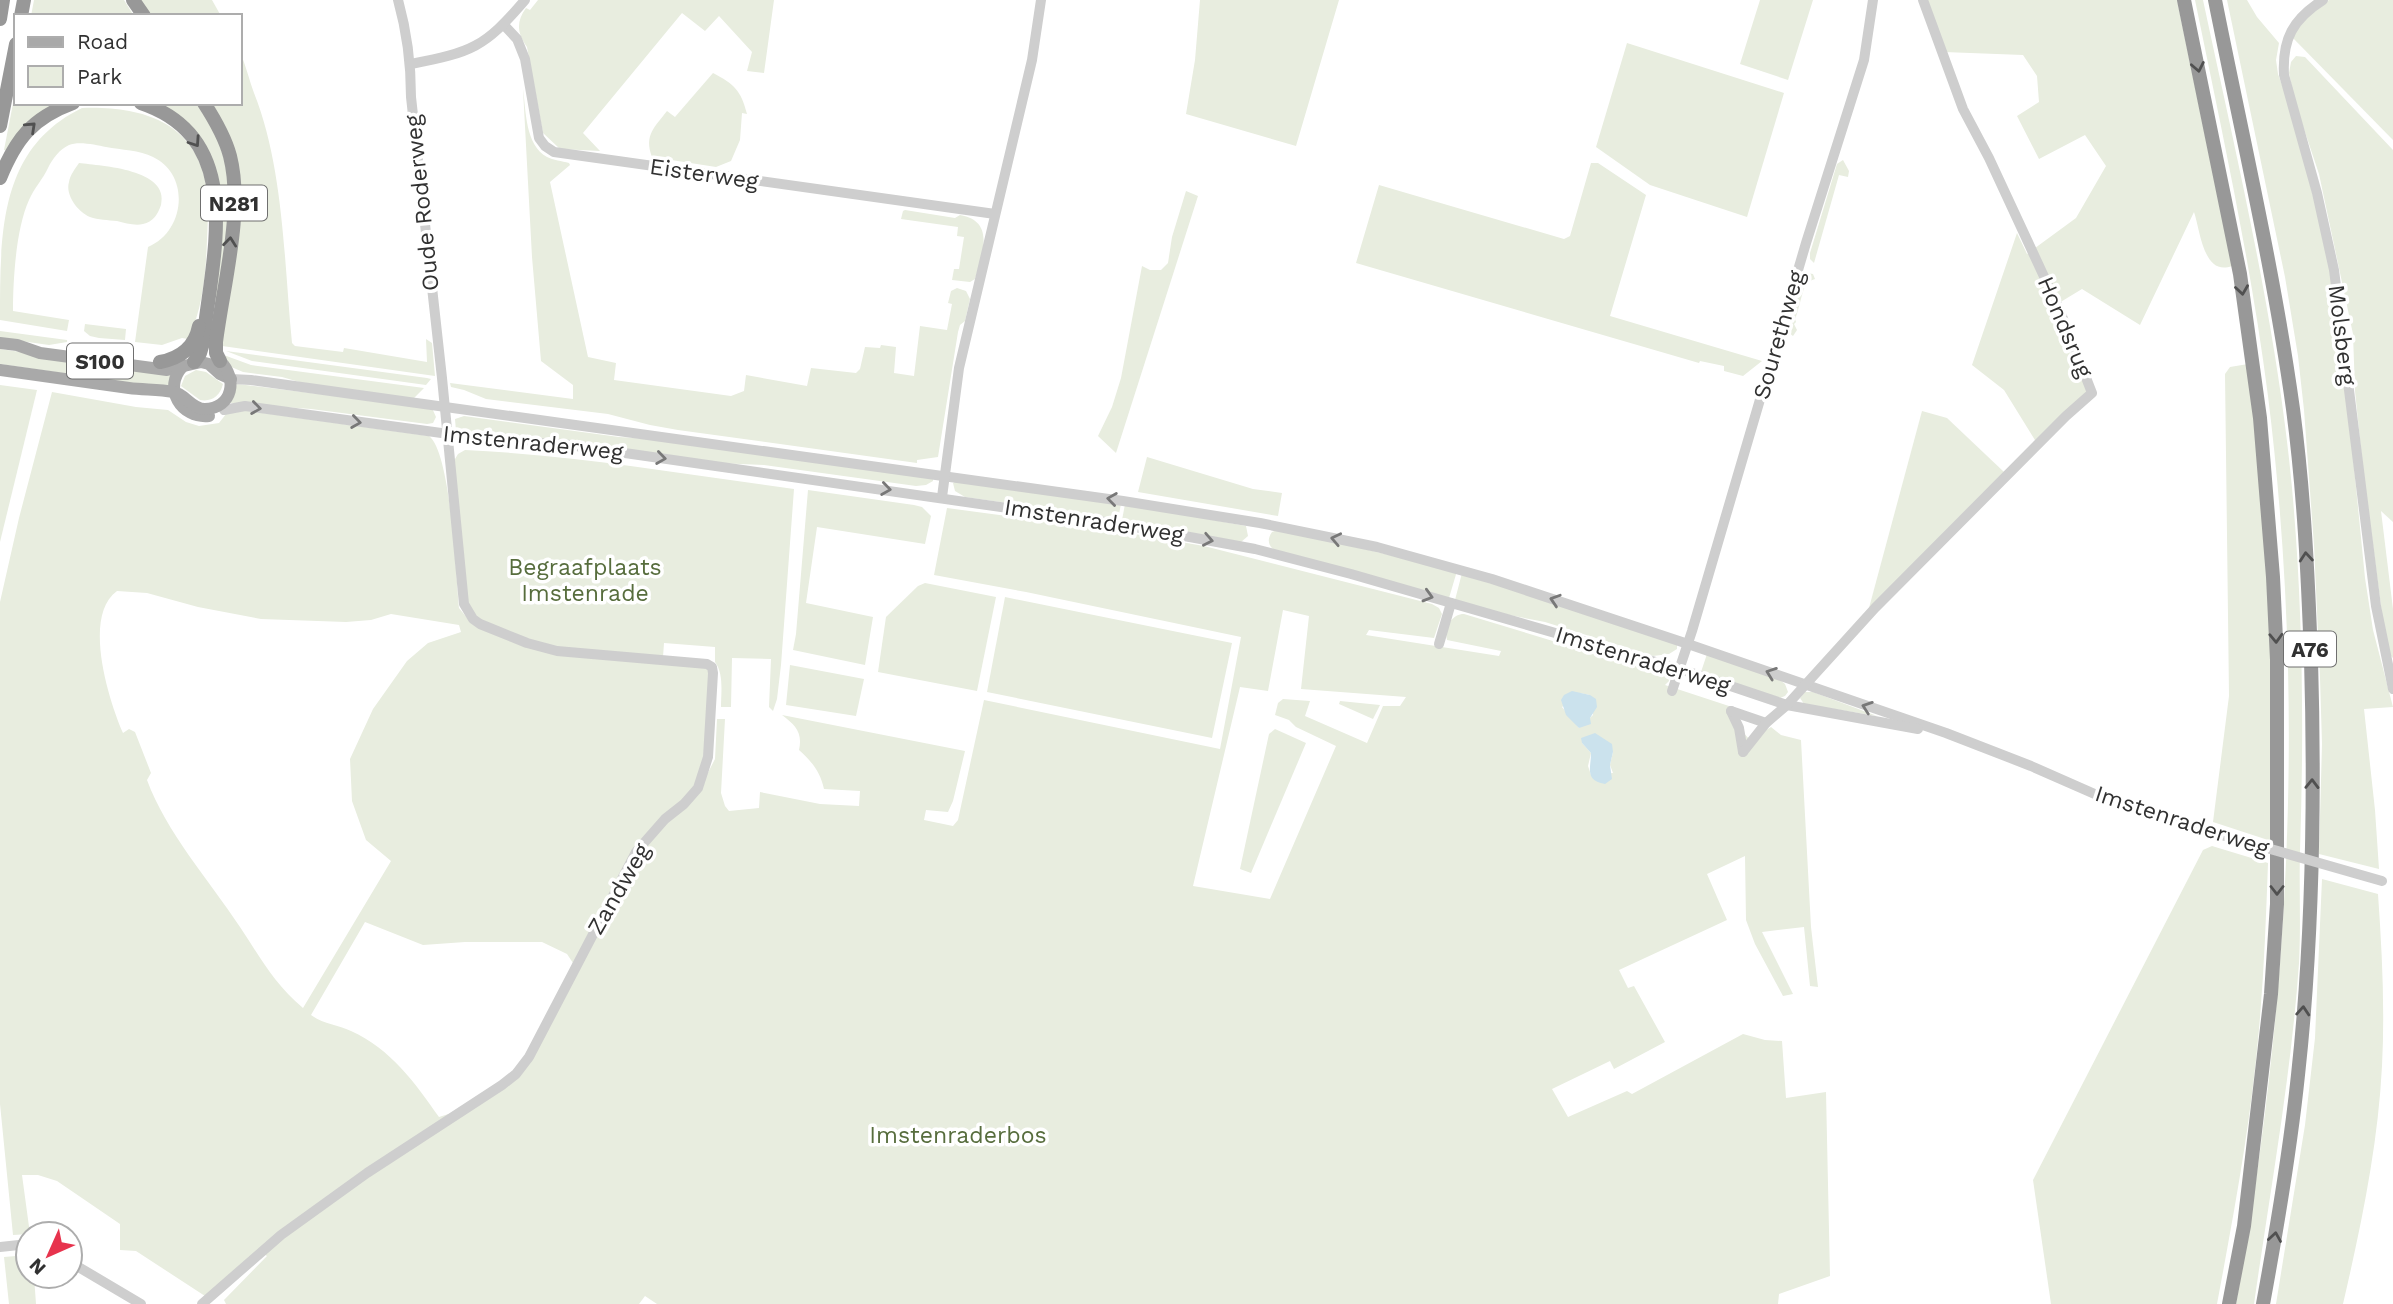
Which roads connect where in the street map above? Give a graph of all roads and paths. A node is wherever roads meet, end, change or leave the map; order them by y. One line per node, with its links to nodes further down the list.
1 (3, 0): 10 (highway)
2 (398, 0): 13 (street, Oude Roderweg)
3 (525, 0): 11 (street)
4 (1041, 0): 19 (street)
5 (1873, 0): 34 (street, Sourethweg)
6 (1923, 0): 38 (street, Hondsrug)
7 (2185, 0): 48 (highway, A76, one-way to 48)
8 (2215, 0): 49 (highway, A76, one-way to 8)
9 (2323, 0): 37 (street, Molsberg)
10 (0, 19)
11 (504, 25): 13 (street); 19 (street, Eisterweg)
12 (14, 54): 17 (highway)
13 (411, 64): 28 (street, Oude Roderweg)
14 (68, 105): 18 (highway, one-way to 14)
15 (145, 105): 20 (highway, N281, one-way to 20)
16 (205, 105): 26 (highway, N281, one-way to 16)
17 (0, 126)
18 (0, 178)
19 (995, 214): 31 (street)
20 (208, 309): 23 (highway, N281); 24 (highway, N281)
21 (0, 343): 22 (main road, S100)
22 (17, 345): 23 (main road, S100); 24 (main road, S100)
23 (160, 362)
24 (188, 364): 26 (main road, S100); 27 (main road)
25 (0, 370): 27 (main road, S100)
26 (226, 370): 27 (main road, S100); 28 (street, Imstenraderweg / S100)
27 (176, 397): 29 (main road, S100)
28 (444, 407): 30 (street, Oude Roderweg); 31 (street, Imstenraderweg / S100)
29 (224, 410): 30 (street, Imstenraderweg / S100, one-way to 30)
30 (447, 434): 32 (street, Imstenraderweg / S100, one-way to 32); 47 (street, Zandweg)
31 (946, 476): 32 (street); 34 (street, Imstenraderweg / S100, one-way to 31)
32 (942, 497): 33 (street, Imstenraderweg / S100, one-way to 33)
33 (1451, 603): 35 (street); 36 (street, Imstenraderweg / S100)
34 (1688, 644): 36 (street, Sourethweg); 38 (street, Imstenraderweg / S100, one-way to 34)
35 (1439, 645)
36 (1680, 669): 40 (street, Sourethweg); 41 (street, Imstenraderweg / S100)
37 (2391, 671): 39 (street, Molsberg)
38 (1803, 685): 41 (street); 43 (street, Imstenraderweg / S100, one-way to 38)
39 (2393, 688)
40 (1672, 691)
41 (1787, 705): 42 (street); 43 (street, Imstenraderweg / S100)
42 (1766, 723)
43 (1946, 733): 44 (street, Imstenraderweg / S100, bridge)
44 (2388, 883)
45 (84, 1270): 46 (street)
46 (141, 1304)
47 (201, 1304)
48 (2229, 1304)
49 (2263, 1304)

